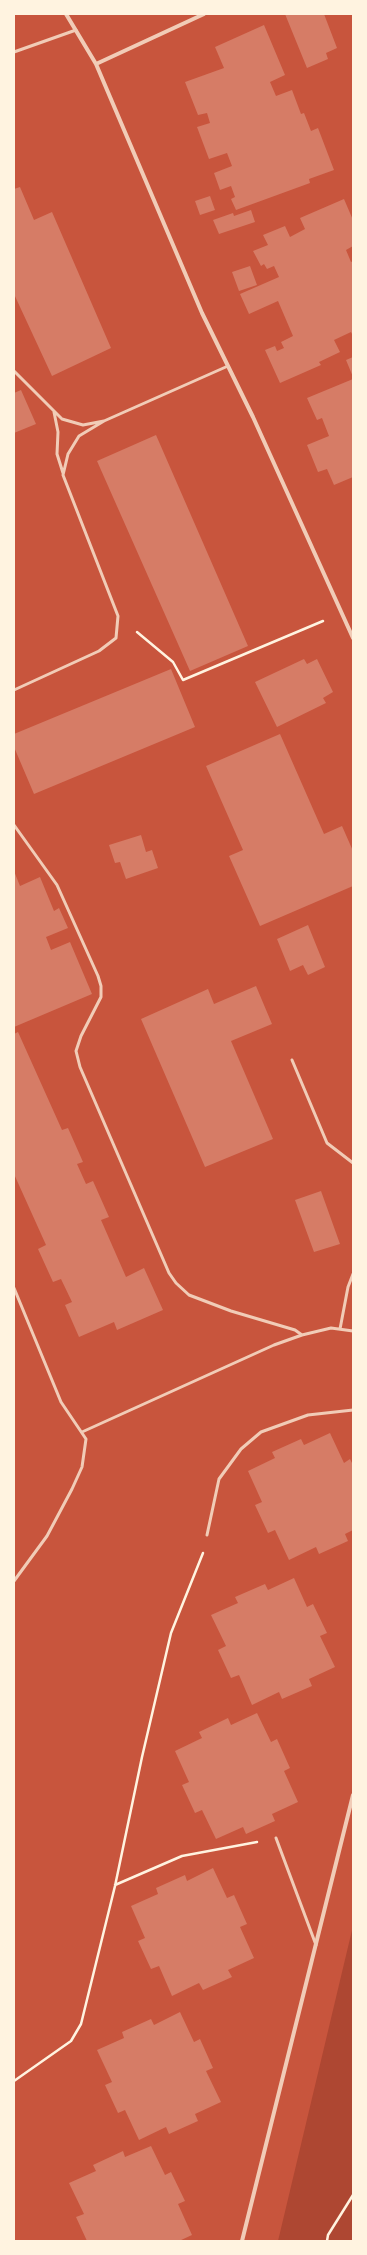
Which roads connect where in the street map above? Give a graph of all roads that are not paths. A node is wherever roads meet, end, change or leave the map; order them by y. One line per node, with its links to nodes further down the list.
1 (66, 14): 3 (street)
2 (204, 14): 5 (street)
3 (76, 30): 4 (lane); 5 (street)
4 (14, 52)
5 (96, 64): 6 (street)
6 (228, 366): 9 (lane); 11 (street)
7 (14, 371): 8 (lane)
8 (54, 412): 9 (lane); 10 (lane)
9 (104, 421): 10 (lane)
10 (63, 475): 12 (lane)
11 (353, 638)
12 (14, 690)
13 (14, 825): 20 (lane)
14 (292, 1060): 15 (lane)
15 (353, 1163)
16 (353, 1274): 18 (lane)
17 (14, 1288): 22 (lane)
18 (340, 1329): 19 (lane); 20 (lane)
19 (353, 1331)
20 (302, 1335): 22 (lane)
21 (353, 1410): 23 (lane)
22 (82, 1432): 24 (lane)
23 (207, 1535)
24 (14, 1581)
25 (353, 1795): 27 (street)
26 (276, 1838): 27 (lane)
27 (316, 1945): 28 (street)
28 (242, 2241)

